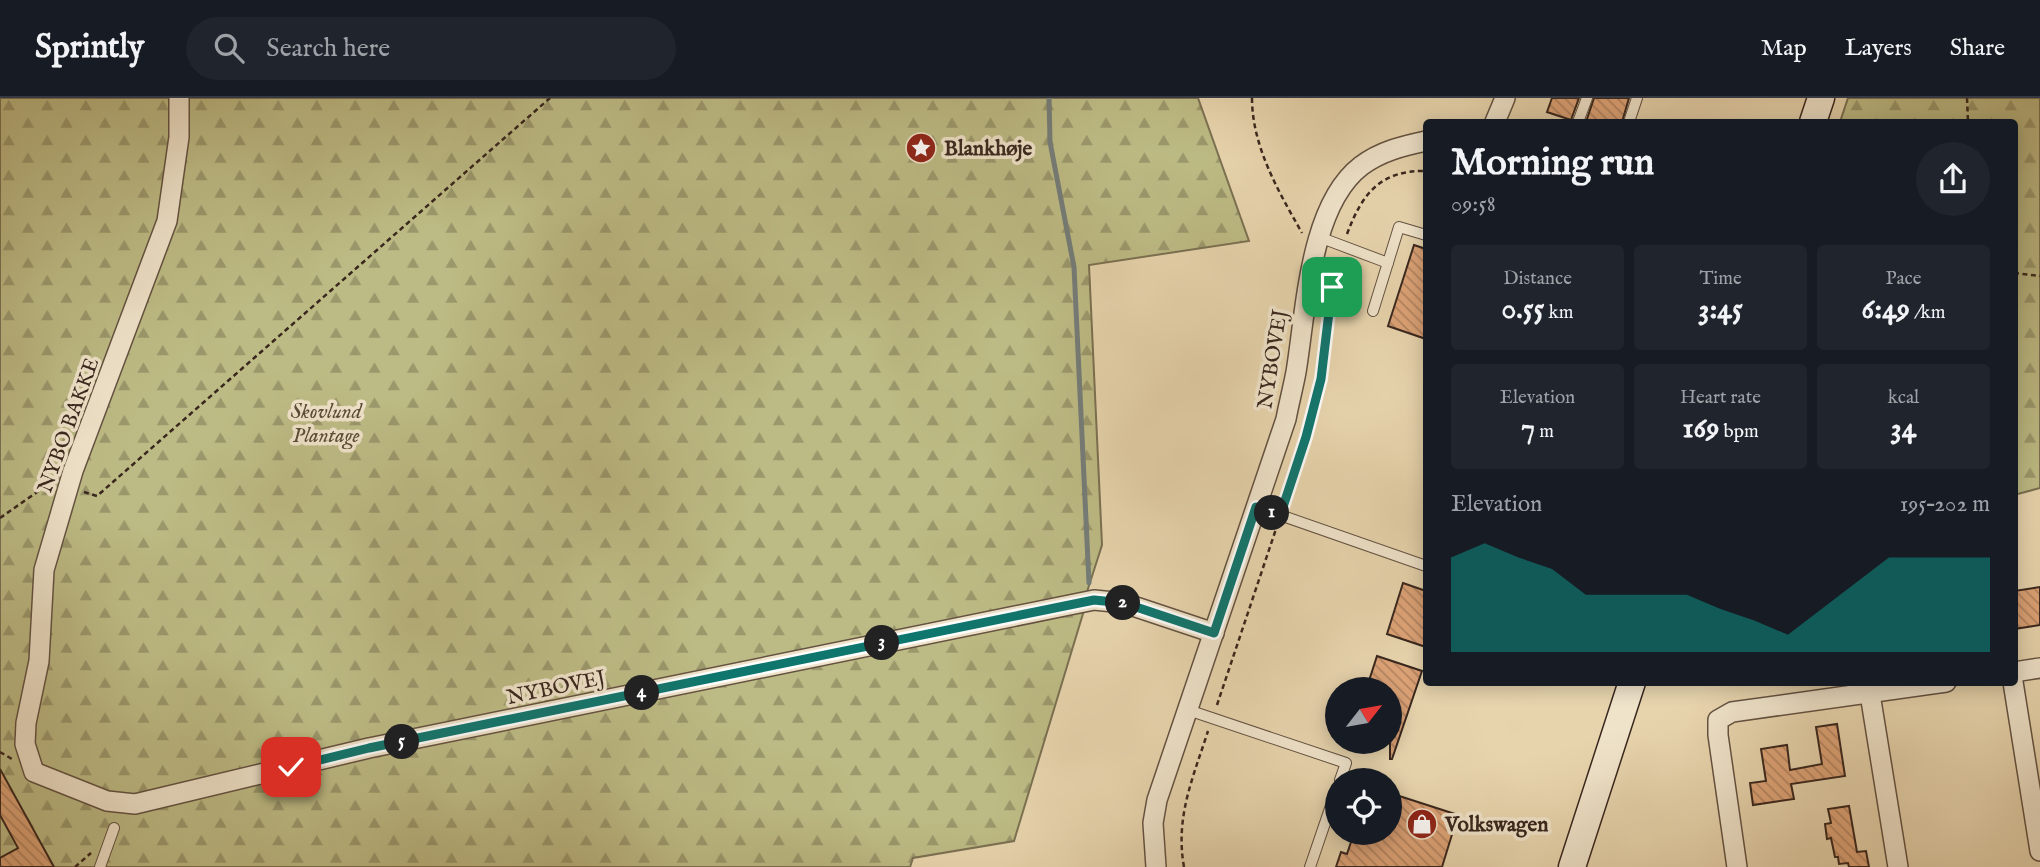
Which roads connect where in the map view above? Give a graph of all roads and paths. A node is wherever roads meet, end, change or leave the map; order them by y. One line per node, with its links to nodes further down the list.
1 (179, 98): 23 (street, NYBO BAKKE)
2 (550, 98): 24 (path)
3 (1252, 98): 17 (path)
4 (1505, 98): 9 (street)
5 (1587, 98): 10 (lane)
6 (1637, 98): 11 (lane)
7 (1821, 98): 12 (main road)
8 (1966, 98): 13 (path)
9 (1500, 119)
10 (1579, 119)
11 (1630, 119)
12 (1814, 119)
13 (1968, 119)
14 (1423, 142): 17 (street, NYBOVEJ)
15 (1423, 171): 18 (path)
16 (1423, 234): 19 (lane)
17 (1318, 242): 18 (lane); 25 (street, NYBOVEJ)
18 (1343, 246): 19 (lane); 26 (path)
19 (1388, 263): 22 (lane)
20 (2018, 273): 21 (path)
21 (2040, 276)
22 (1373, 311)
23 (76, 464): 24 (street, NYBO BAKKE); 27 (path)
24 (68, 488): 39 (street, NYBO BAKKE)
25 (1256, 507): 26 (lane); 29 (street, NYBOVEJ)
26 (1280, 516): 28 (lane); 37 (path)
27 (0, 518)
28 (1423, 565)
29 (1214, 633): 36 (street, NYBOVEJ); 39 (street, NYBOVEJ)
30 (2040, 668): 31 (street)
31 (2018, 671)
32 (1631, 686): 47 (main road)
33 (1921, 686): 35 (street)
34 (2014, 686): 42 (street)
35 (1870, 694): 48 (street); 49 (street)
36 (1188, 709): 37 (lane); 44 (street, NYBOVEJ)
37 (1212, 719): 38 (lane); 45 (path)
38 (1344, 768)
39 (34, 772)
40 (1325, 823): 46 (lane)
41 (114, 828): 43 (lane)
42 (2040, 851)
43 (100, 867)
44 (1156, 867)
45 (1184, 867)
46 (1310, 867)
47 (1572, 867)
48 (1737, 867)
49 (1898, 867)

